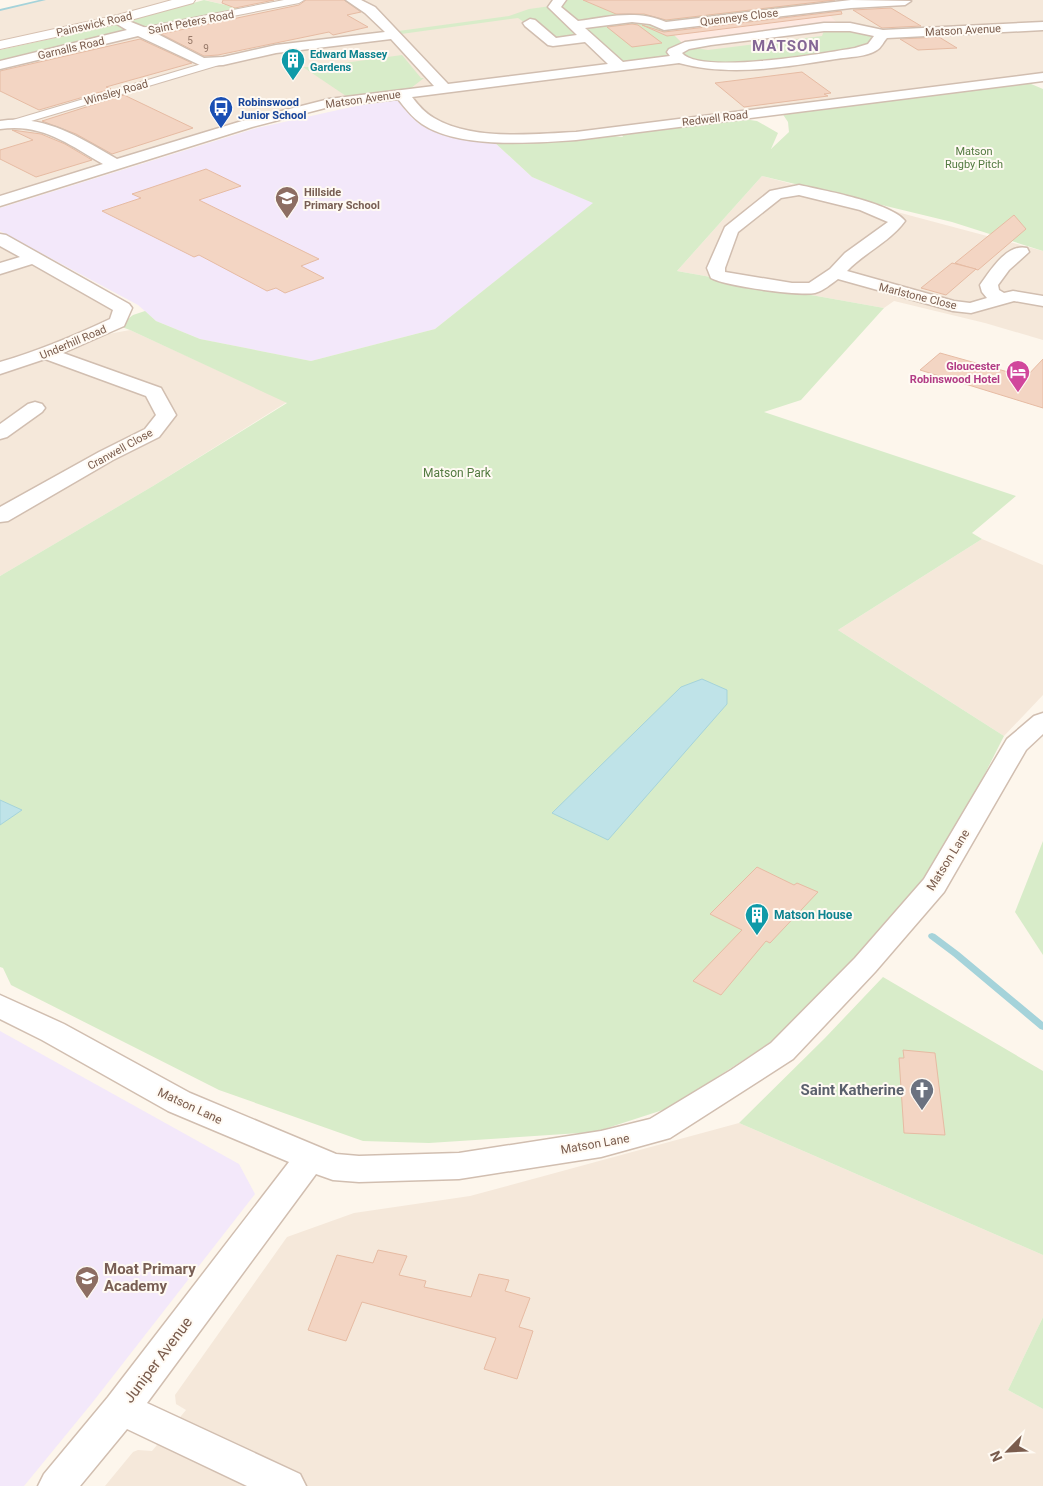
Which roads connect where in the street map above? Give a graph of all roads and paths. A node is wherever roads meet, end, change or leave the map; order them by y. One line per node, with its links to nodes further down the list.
1 (188, 0): 6 (main road, Painswick Road)
2 (299, 0): 10 (street, Saint Peters Road)
3 (352, 0): 13 (street)
4 (560, 0): 8 (street)
5 (904, 1): 8 (street, Quenneys Close); 11 (street)
6 (116, 20): 10 (street); 15 (main road, Painswick Road)
7 (530, 23): 14 (street)
8 (574, 26): 14 (street)
9 (1043, 26): 11 (street, Matson Avenue)
10 (141, 31): 17 (street); 18 (street, Garnalls Road)
11 (935, 31): 12 (street, Matson Avenue)
12 (883, 34): 16 (street, Matson Avenue); 16 (street, Matson Avenue)
13 (393, 35): 17 (street); 21 (street)
14 (587, 38): 19 (street)
15 (0, 45)
16 (679, 59): 19 (street, Matson Avenue)
17 (215, 63): 23 (street, Winsley Road)
18 (0, 65)
19 (620, 66): 21 (street, Matson Avenue)
20 (1043, 77): 22 (street, Redwell Road)
21 (444, 88): 22 (street, Matson Avenue)
22 (401, 93): 25 (street, Matson Avenue)
23 (17, 122): 24 (street, Winsley Road); 25 (street, Winsley Road)
24 (0, 124)
25 (116, 165): 26 (street, Matson Avenue)
26 (0, 201)
27 (0, 239): 29 (street, Underhill Road)
28 (1020, 252): 32 (street)
29 (33, 258): 30 (street); 34 (street, Underhill Road)
30 (0, 269)
31 (836, 274): 31 (street); 32 (street, Marlstone Close)
32 (1000, 299): 33 (street, Marlstone Close)
33 (1043, 301)
34 (48, 354): 35 (street, Underhill Road); 38 (street, Cranwell Close)
35 (0, 368)
36 (35, 408): 37 (street)
37 (0, 433)
38 (0, 516)
39 (1043, 721): 41 (street, Matson Lane)
40 (0, 1006): 41 (street, Matson Lane)
41 (310, 1158): 42 (street, Juniper Avenue)
42 (121, 1409): 43 (street, Juniper Avenue); 44 (street)
43 (58, 1486)
44 (287, 1486)

